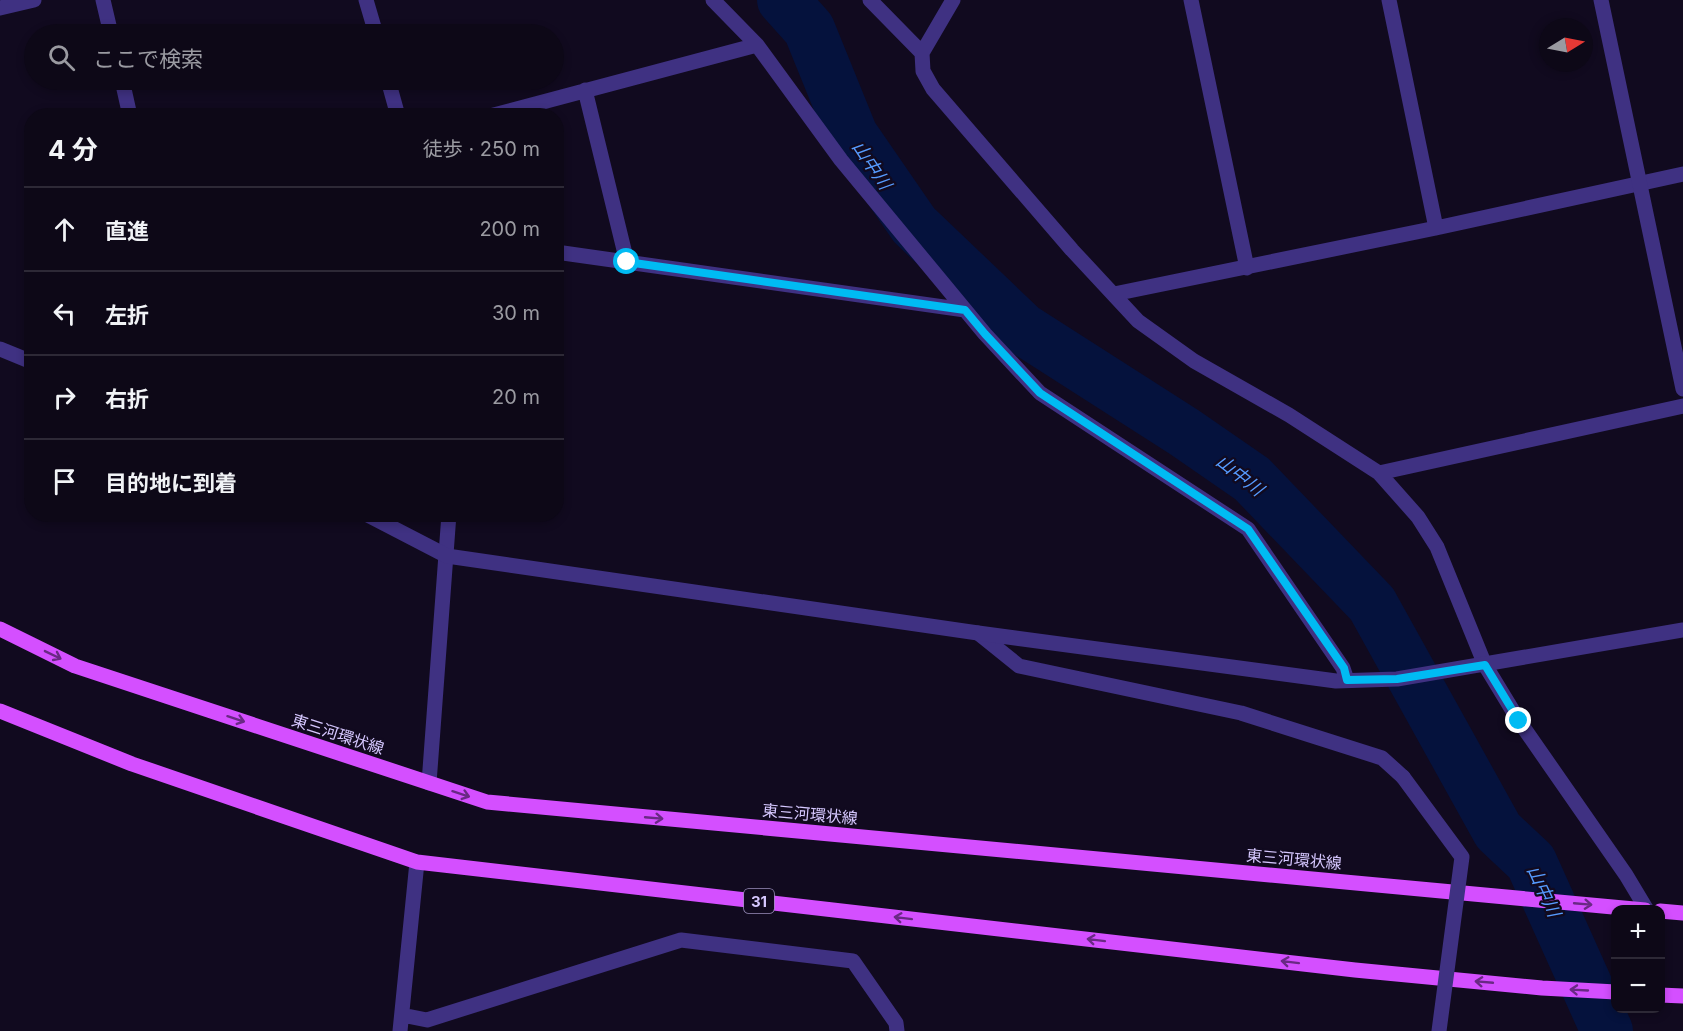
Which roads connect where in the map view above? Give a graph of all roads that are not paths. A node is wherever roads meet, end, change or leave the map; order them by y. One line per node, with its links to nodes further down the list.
1 (34, 0): 10 (street)
2 (103, 0): 11 (street)
3 (366, 0): 12 (street)
4 (713, 0): 13 (street)
5 (870, 0): 14 (street)
6 (953, 0): 14 (street)
7 (1191, 0): 26 (street)
8 (1389, 0): 23 (street)
9 (1601, 0): 22 (street)
10 (0, 8)
11 (109, 24)
12 (373, 24)
13 (757, 45): 17 (street); 28 (street)
14 (922, 53): 27 (street)
15 (124, 90): 18 (street)
16 (391, 90): 19 (street)
17 (585, 90): 20 (street); 25 (street)
18 (128, 108)
19 (397, 108)
20 (519, 108)
21 (1683, 174): 22 (street)
22 (1641, 183): 23 (street); 31 (street)
23 (1436, 228): 26 (street)
24 (564, 253): 25 (street)
25 (627, 262): 28 (street)
26 (1247, 268): 27 (street)
27 (1114, 294): 33 (street)
28 (965, 310): 41 (street)
29 (0, 349): 30 (street)
30 (24, 359)
31 (1683, 389)
32 (1683, 406): 33 (street)
33 (1379, 473): 40 (street)
34 (381, 522): 36 (street)
35 (449, 522): 36 (street)
36 (447, 556): 39 (street); 43 (street)
37 (0, 629): 43 (main road, 東三河環状線, one-way to 43)
38 (1683, 630): 40 (street)
39 (978, 633): 41 (street); 55 (street, bridge)
40 (1485, 665): 41 (street); 45 (street)
41 (1347, 680)
42 (0, 711): 44 (main road, 31)
43 (429, 783): 46 (main road, 東三河環状線, one-way to 46)
44 (417, 862): 49 (main road, 31, one-way to 44); 52 (street)
45 (1644, 905)
46 (1611, 907)
47 (1665, 911): 48 (main road)
48 (1683, 913)
49 (1611, 992)
50 (1665, 995): 51 (main road)
51 (1683, 996)
52 (402, 1015): 53 (street); 54 (street)
53 (400, 1031)
54 (897, 1031)
55 (1439, 1031)

